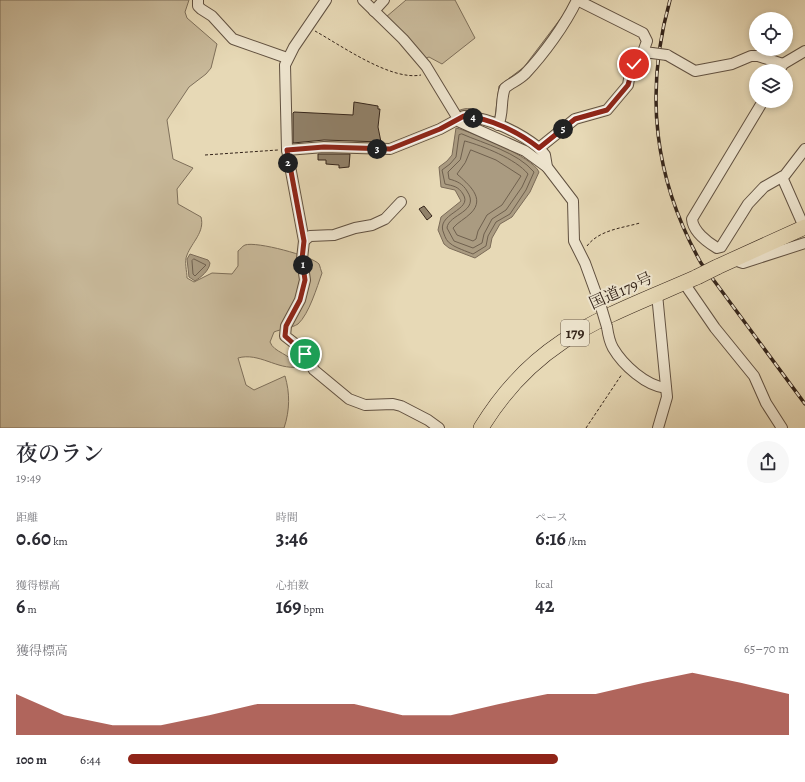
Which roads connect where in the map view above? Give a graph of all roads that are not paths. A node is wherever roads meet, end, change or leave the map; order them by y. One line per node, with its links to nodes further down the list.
1 (198, 0): 9 (street)
2 (326, 0): 9 (street)
3 (363, 0): 6 (street)
4 (384, 0): 6 (street)
5 (577, 0): 8 (street); 14 (street)
6 (374, 11): 13 (street)
7 (805, 51): 11 (street)
8 (647, 52): 10 (street, bridge); 15 (street)
9 (287, 58): 17 (street)
10 (773, 64)
11 (787, 64)
12 (759, 108): 19 (street)
13 (457, 119): 14 (street); 17 (street); 18 (street)
14 (498, 125): 15 (street)
15 (539, 148): 18 (street)
16 (805, 148): 19 (street)
17 (287, 150): 22 (street)
18 (547, 167): 27 (street, bridge)
19 (783, 176): 21 (street)
20 (401, 202): 22 (street)
21 (804, 224): 24 (highway, 国道179号 / 179)
22 (304, 241): 28 (street)
23 (805, 243): 24 (street)
24 (734, 260): 25 (highway, 国道179号 / 179, bridge)
25 (691, 280): 26 (highway, 国道179号 / 179); 31 (street)
26 (657, 294): 27 (street); 29 (highway, 国道179号 / 179)
27 (666, 388): 30 (street)
28 (439, 428)
29 (481, 428)
30 (658, 428)
31 (782, 428)

